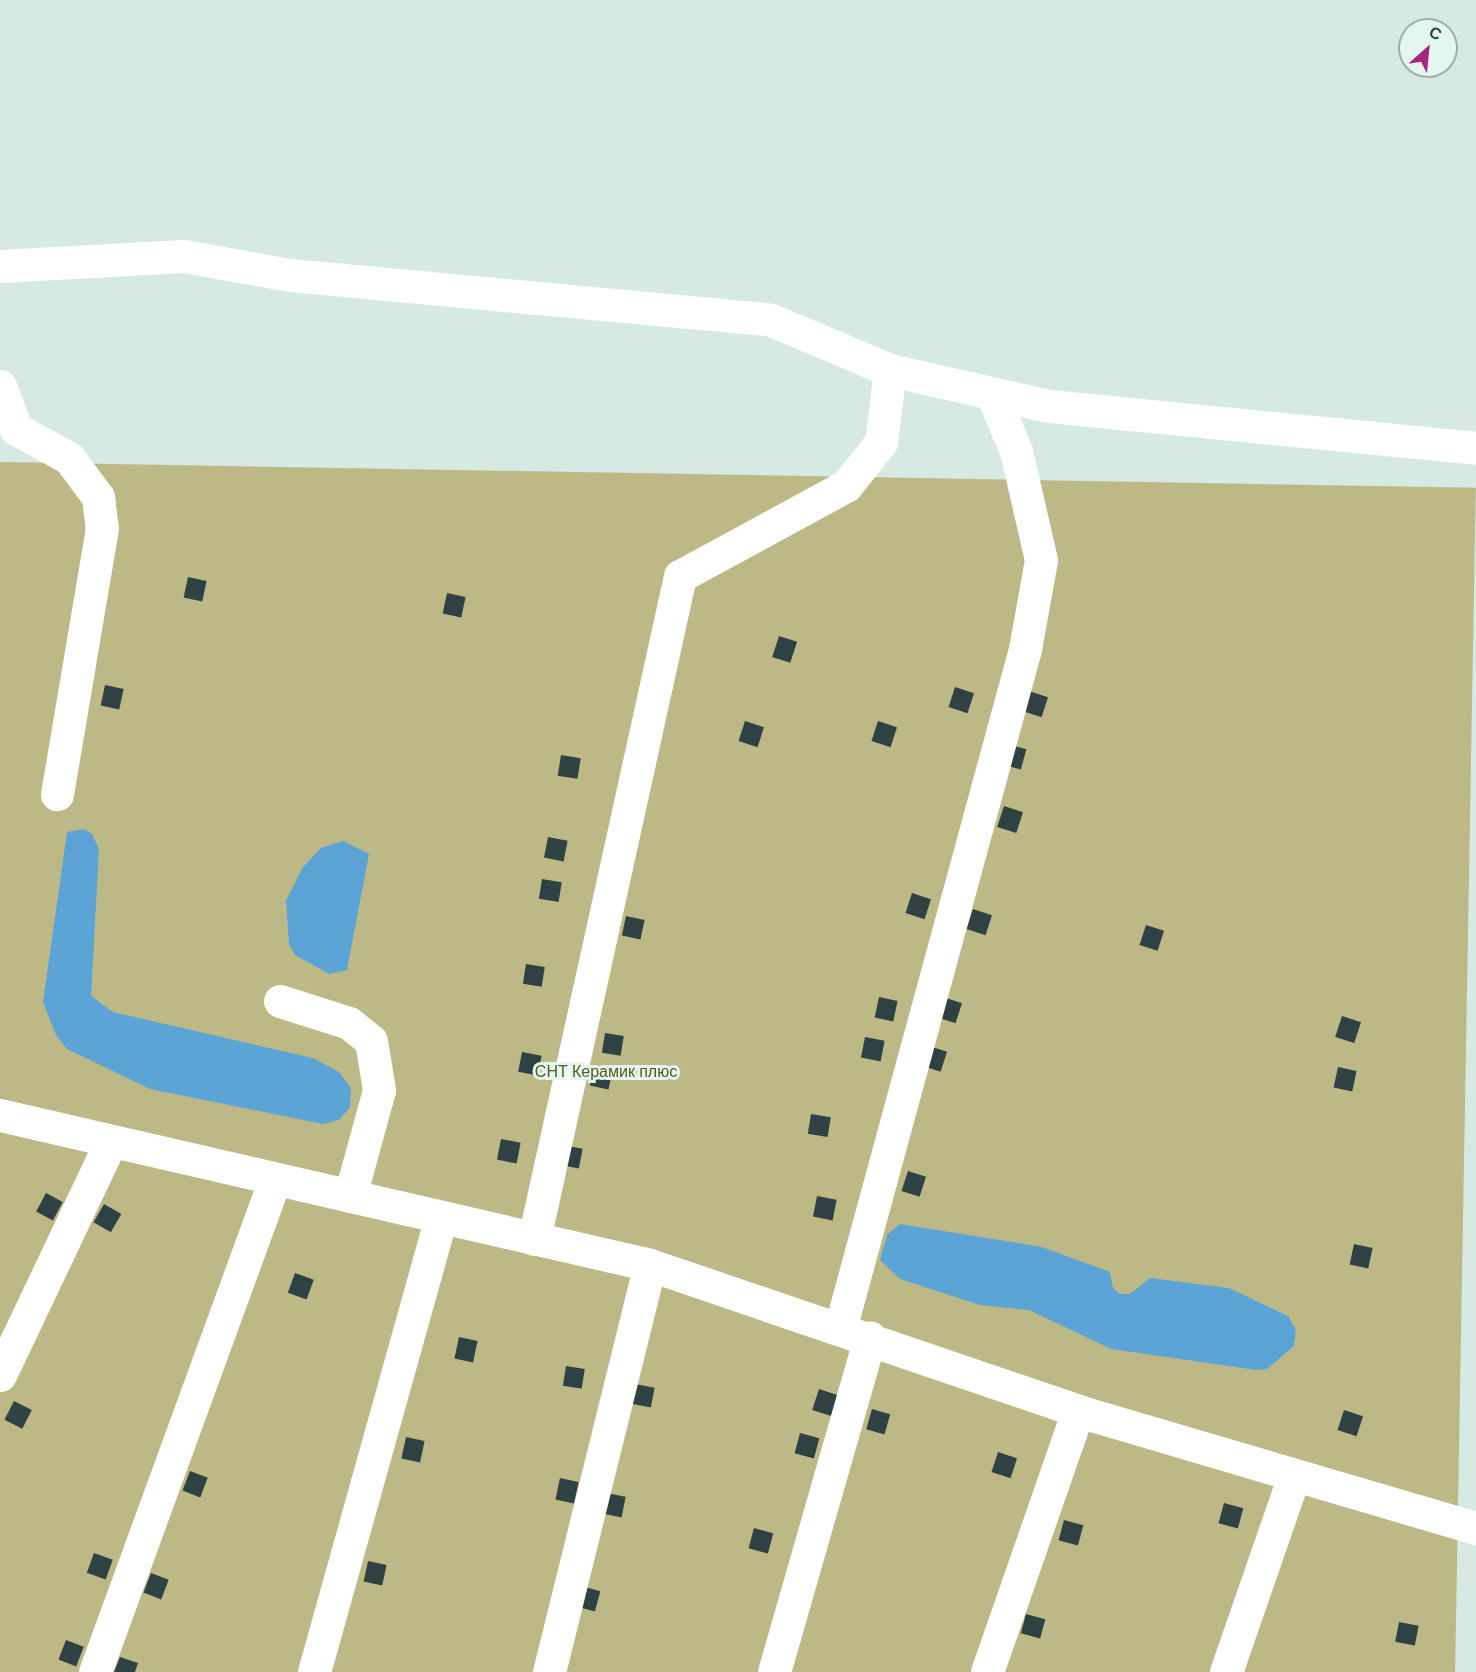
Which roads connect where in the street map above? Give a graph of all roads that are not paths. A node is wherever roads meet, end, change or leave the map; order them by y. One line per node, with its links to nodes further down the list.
1 (0, 266): 2 (street)
2 (890, 370): 4 (street); 13 (street)
3 (0, 386): 6 (street)
4 (992, 394): 5 (street); 15 (street)
5 (1476, 448)
6 (57, 794)
7 (280, 1001): 11 (street)
8 (0, 1115): 9 (street)
9 (111, 1141): 10 (street); 16 (street)
10 (275, 1179): 11 (street); 20 (street)
11 (350, 1196): 12 (street)
12 (441, 1217): 13 (street); 21 (street)
13 (534, 1239): 14 (street)
14 (650, 1265): 15 (street); 22 (street)
15 (855, 1333): 17 (street); 23 (street)
16 (0, 1375)
17 (1078, 1411): 18 (street); 24 (street)
18 (1294, 1476): 19 (street); 25 (street)
19 (1476, 1528)
20 (95, 1672)
21 (314, 1672)
22 (549, 1672)
23 (774, 1672)
24 (987, 1672)
25 (1226, 1672)

